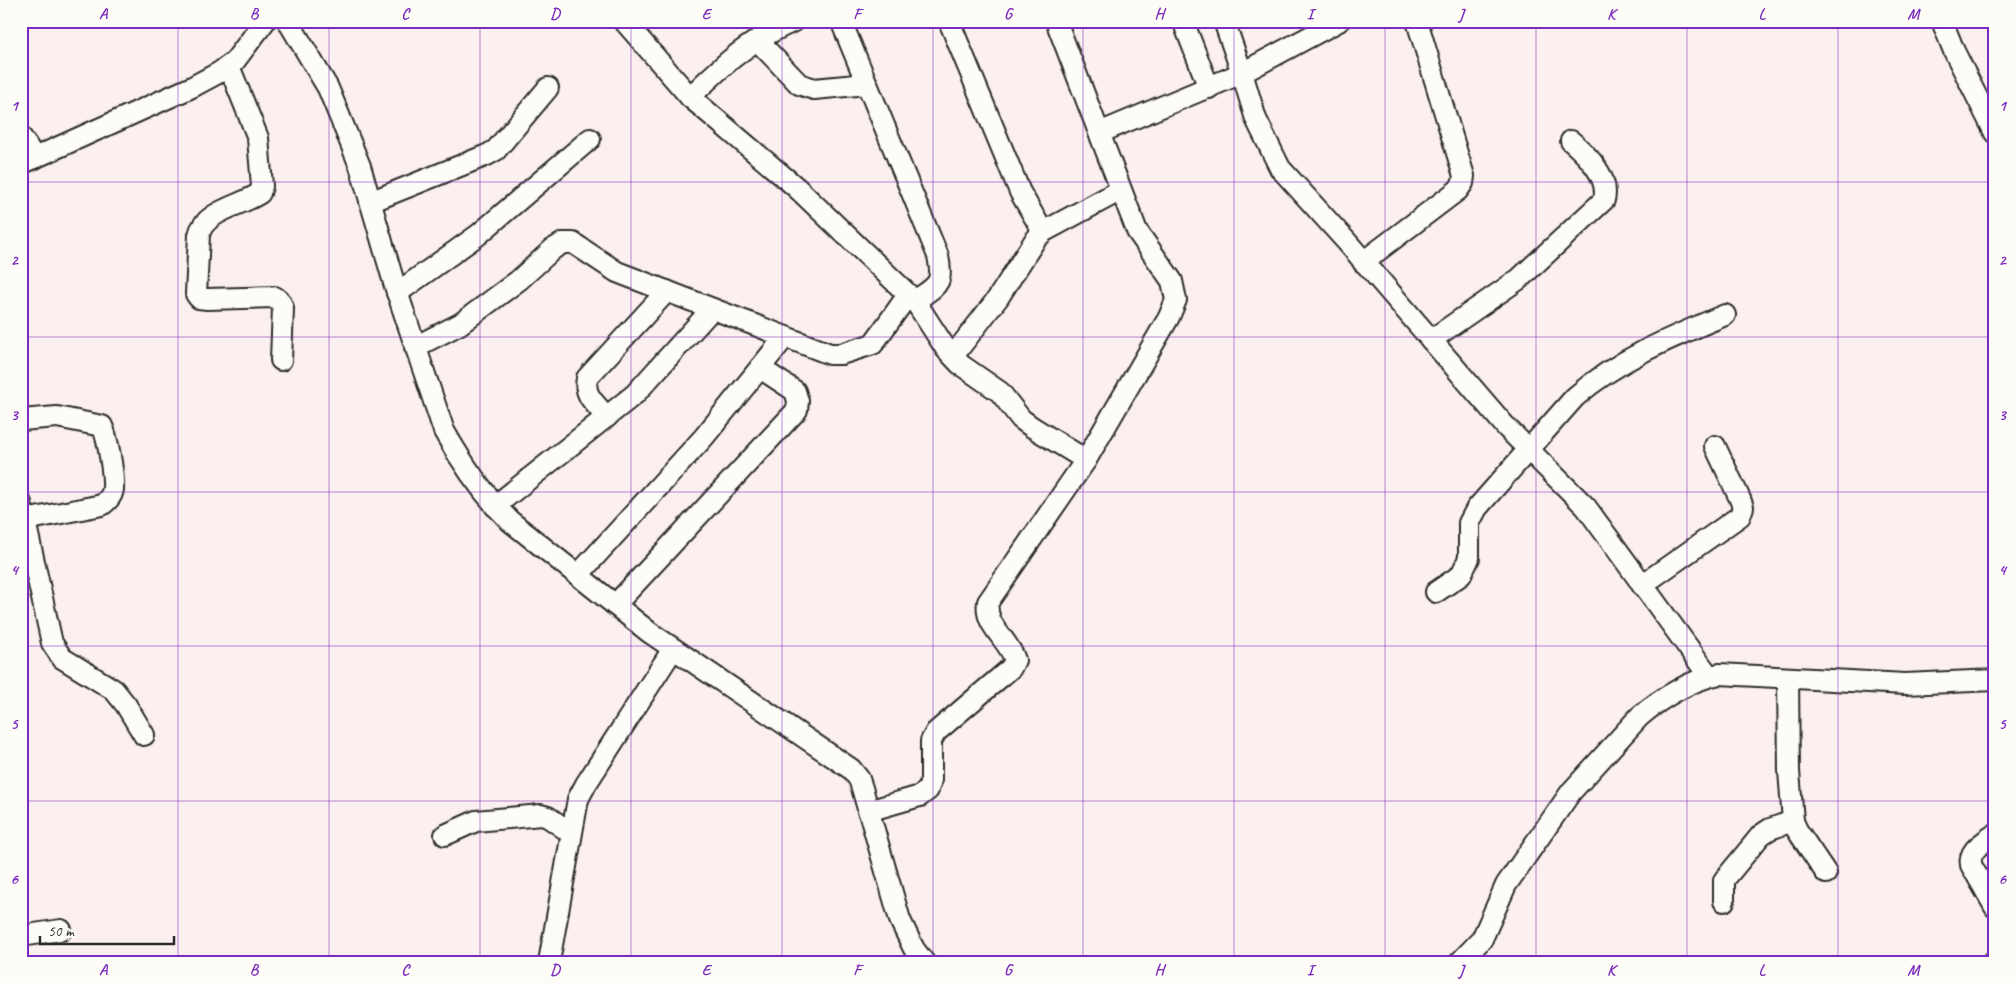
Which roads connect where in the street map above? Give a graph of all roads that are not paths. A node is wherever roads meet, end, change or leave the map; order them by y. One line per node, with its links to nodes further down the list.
1 (265, 21): 14 (street)
2 (288, 21): 27 (street)
3 (624, 21): 19 (street)
4 (794, 21): 13 (street)
5 (841, 21): 16 (street)
6 (949, 21): 28 (street)
7 (1056, 21): 20 (street)
8 (1183, 21): 18 (street)
9 (1224, 21): 15 (street)
10 (1339, 21): 15 (street)
11 (1417, 21): 29 (street)
12 (1942, 21): 21 (street)
13 (761, 31): 16 (street); 19 (street)
14 (229, 66): 25 (street); 39 (street)
15 (1242, 73): 18 (street); 29 (street)
16 (867, 84): 32 (street)
17 (548, 88): 27 (street)
18 (1208, 88): 20 (street)
19 (690, 97): 32 (street)
20 (1099, 133): 26 (street)
21 (1995, 133)
22 (21, 137): 25 (street)
23 (590, 139): 31 (street)
24 (1571, 141): 36 (street)
25 (28, 161)
26 (1121, 190): 28 (street); 45 (street)
27 (370, 202): 31 (street)
28 (1043, 232): 38 (street)
29 (1363, 262): 36 (street)
30 (667, 291): 33 (street); 37 (street); 41 (street)
31 (397, 293): 37 (street)
32 (912, 298): 35 (street); 38 (street)
33 (712, 309): 35 (street); 41 (street)
34 (1725, 315): 44 (street)
35 (785, 337): 40 (street)
36 (1431, 340): 44 (street)
37 (415, 347): 46 (street)
38 (953, 356): 45 (street)
39 (281, 360)
40 (760, 368): 48 (street); 51 (street)
41 (607, 417): 46 (street)
42 (21, 420): 47 (street)
43 (1715, 446): 49 (street)
44 (1528, 449): 49 (street); 50 (street)
45 (1086, 460): 57 (street)
46 (495, 506): 48 (street)
47 (24, 522): 56 (street)
48 (578, 575): 51 (street)
49 (1642, 585): 53 (street)
50 (1436, 592)
51 (615, 605): 52 (street)
52 (673, 649): 57 (street); 59 (street)
53 (1709, 676): 54 (street); 69 (street)
54 (1788, 679): 55 (street); 58 (street)
55 (1995, 680)
56 (144, 734)
57 (868, 811): 68 (street)
58 (1793, 821): 62 (street); 63 (street)
59 (571, 833): 61 (street); 67 (street)
60 (1995, 834): 64 (street)
61 (445, 835)
62 (1826, 873)
63 (1724, 901)
64 (1995, 907)
65 (61, 930): 66 (street)
66 (21, 936)
67 (545, 960)
68 (924, 962)
69 (1460, 962)

